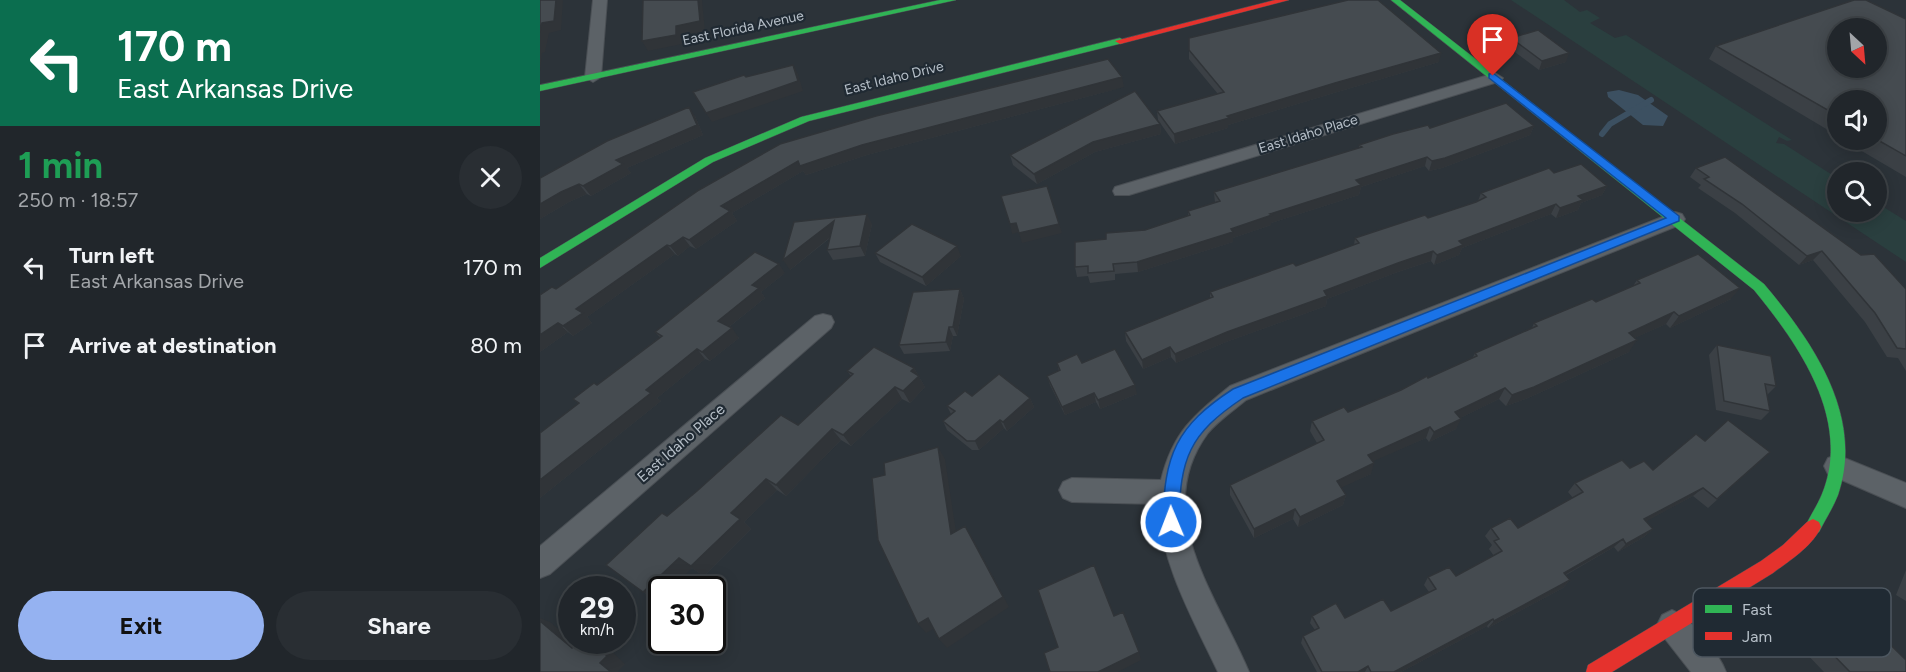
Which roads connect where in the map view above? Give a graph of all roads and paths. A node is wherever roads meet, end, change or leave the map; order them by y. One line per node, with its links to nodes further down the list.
1 (600, 0): 6 (street)
2 (952, 0): 5 (street, East Florida Avenue)
3 (1286, 0): 11 (street, East Idaho Drive)
4 (1395, 0): 7 (street)
5 (907, 5): 6 (street, East Florida Avenue)
6 (593, 77): 8 (street, East Florida Avenue)
7 (1495, 78): 9 (street, East Idaho Place); 10 (street)
8 (540, 88)
9 (1122, 191)
10 (1675, 219): 13 (street); 15 (street)
11 (540, 264)
12 (823, 322): 17 (street, East Idaho Place)
13 (1837, 466): 16 (street); 18 (street)
14 (1072, 490): 15 (street)
15 (1170, 492): 23 (street)
16 (1906, 496)
17 (540, 564)
18 (1733, 588)
19 (1693, 613): 20 (street)
20 (1672, 626): 21 (street); 24 (street)
21 (1693, 650)
22 (1699, 657): 25 (street)
23 (1234, 672)
24 (1595, 672)
25 (1712, 672)

